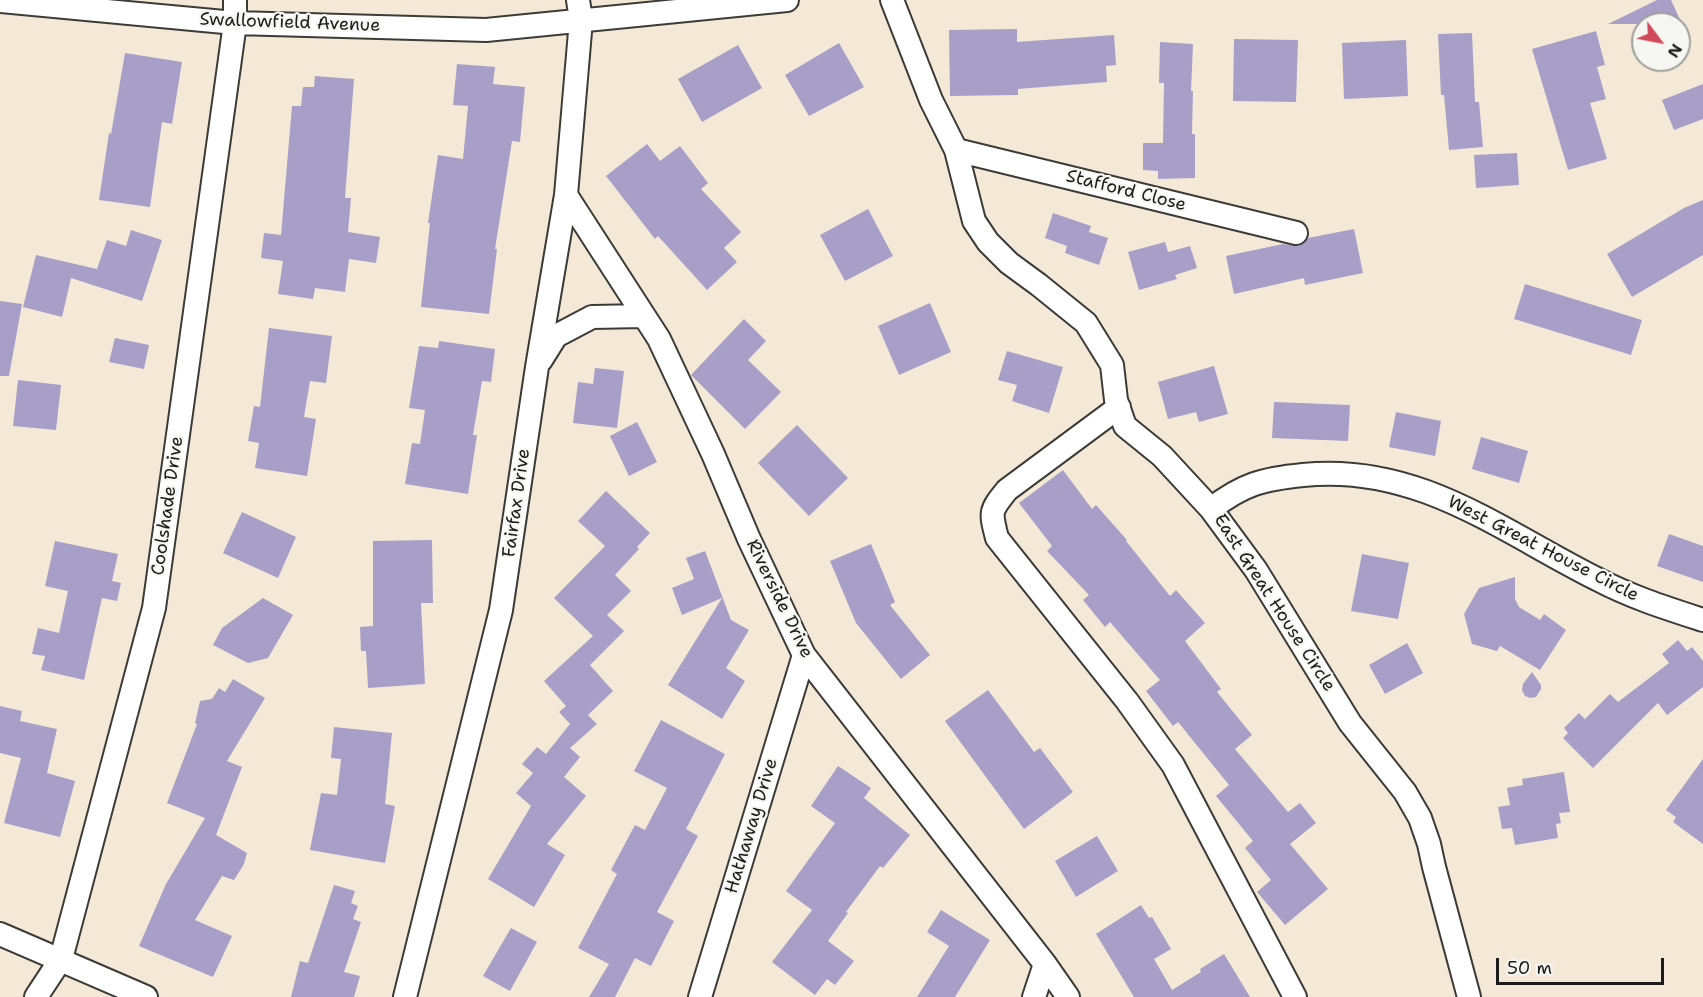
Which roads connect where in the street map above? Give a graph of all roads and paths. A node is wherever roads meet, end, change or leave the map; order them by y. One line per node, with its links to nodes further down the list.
1 (235, 0): 6 (street, Coolshade Drive)
2 (787, 0): 5 (street, Swallowfield Avenue)
3 (892, 0): 7 (street, East Great House Circle)
4 (0, 1): 6 (street, Swallowfield Avenue)
5 (580, 10): 6 (street, Swallowfield Avenue); 8 (street, Fairfax Drive)
6 (235, 23): 17 (street, Coolshade Drive)
7 (956, 150): 9 (street, Stafford Close); 12 (street, East Great House Circle)
8 (566, 195): 10 (street, Riverside Drive); 11 (street, Fairfax Drive)
9 (1296, 233)
10 (644, 316): 11 (street); 15 (street, Riverside Drive)
11 (537, 367): 21 (street, Fairfax Drive)
12 (1119, 407): 13 (street, East Great House Circle); 25 (street)
13 (1211, 509): 14 (street, West Great House Circle); 26 (street, East Great House Circle)
14 (1703, 620)
15 (804, 655): 18 (street, Riverside Drive); 22 (street, Hathaway Drive)
16 (0, 934): 17 (street)
17 (60, 959): 19 (street, Coolshade Drive); 20 (street)
18 (1045, 964): 23 (street); 24 (street, Riverside Drive)
19 (36, 997)
20 (146, 997)
21 (405, 997)
22 (700, 997)
23 (1034, 997)
24 (1068, 997)
25 (1295, 997)
26 (1469, 997)

